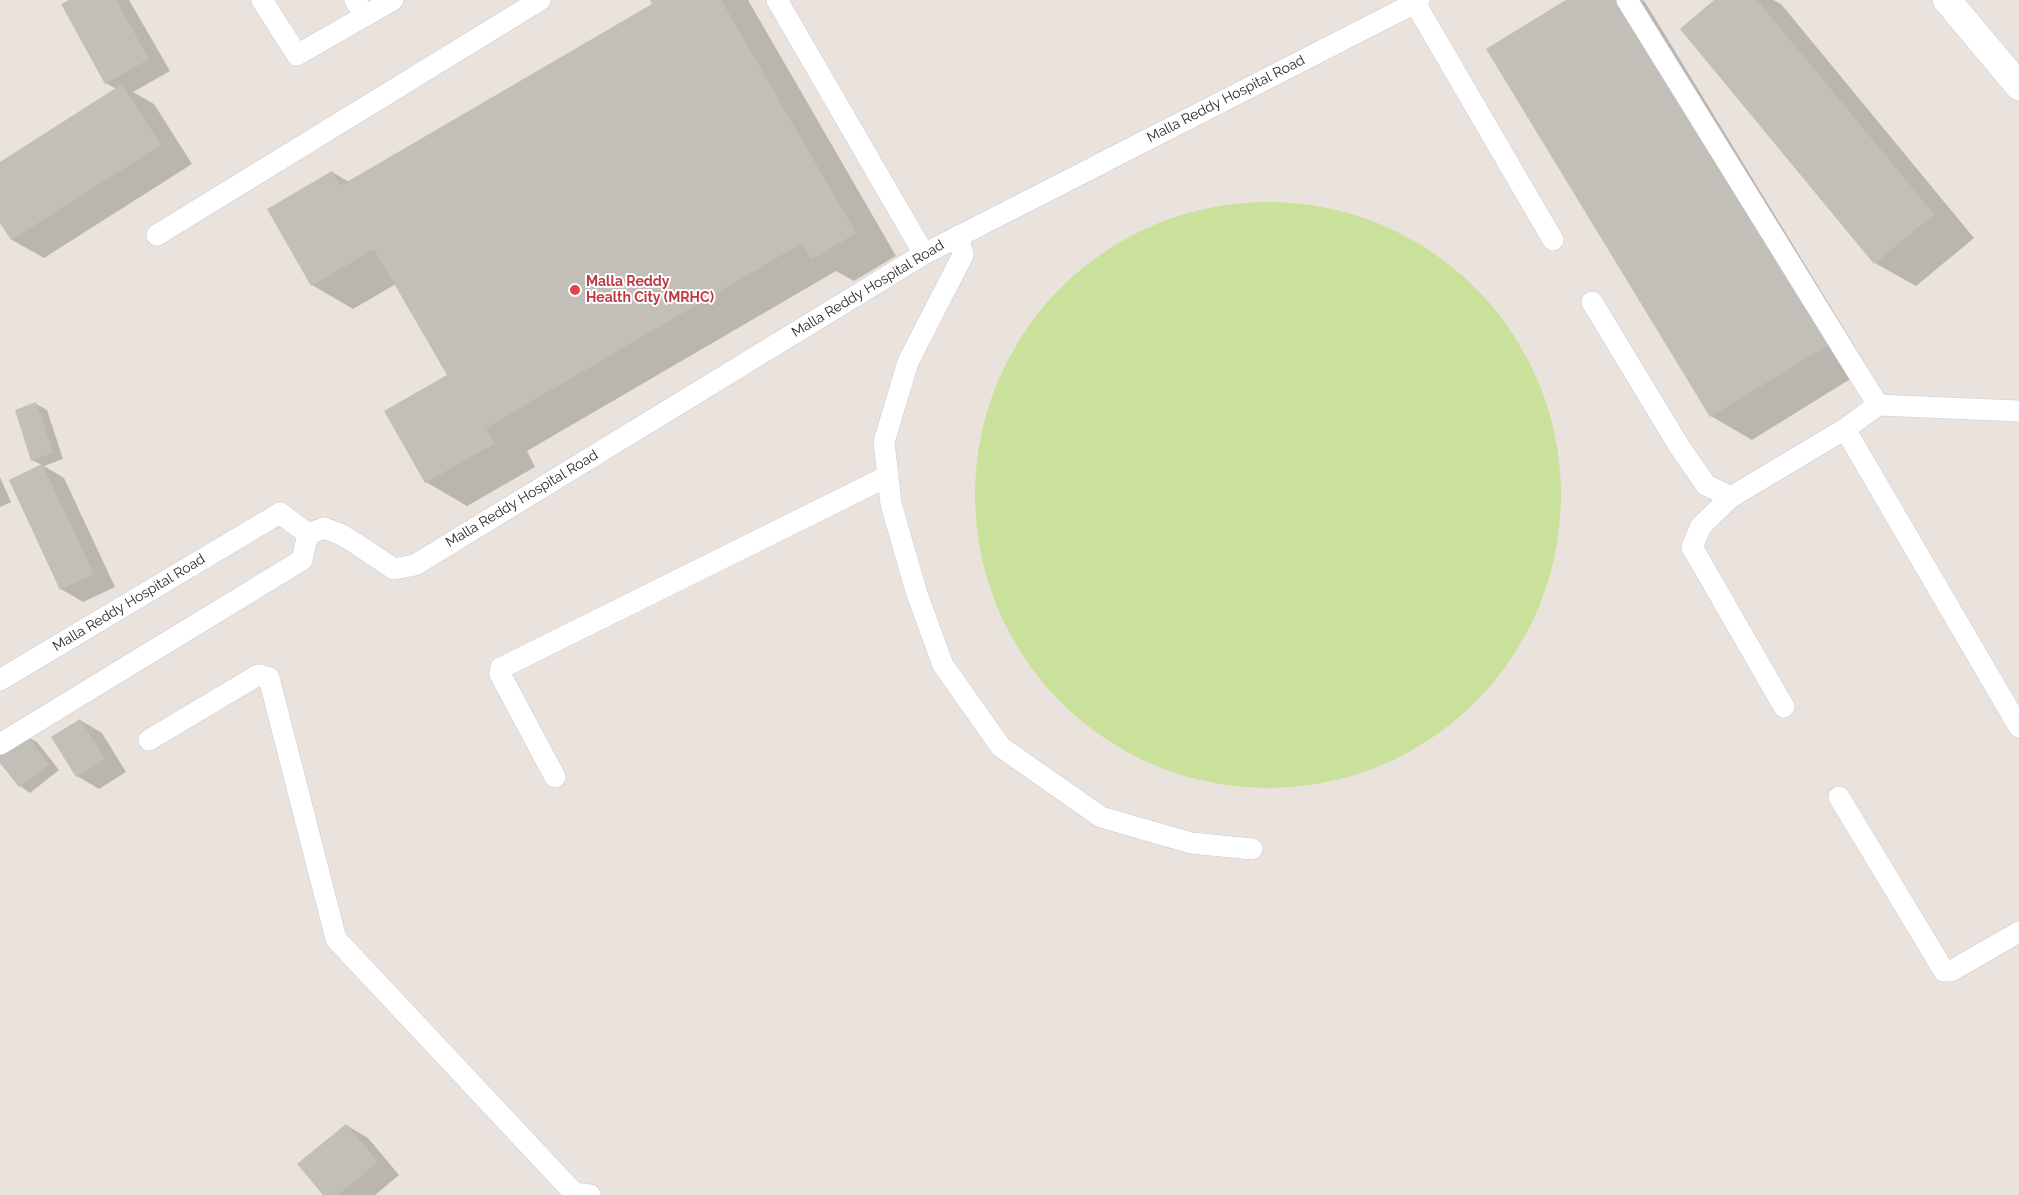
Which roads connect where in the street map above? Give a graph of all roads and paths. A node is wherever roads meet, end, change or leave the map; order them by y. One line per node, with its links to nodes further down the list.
1 (262, 0): 8 (lane)
2 (393, 0): 8 (lane)
3 (540, 0): 10 (lane)
4 (777, 0): 13 (lane)
5 (1627, 0): 15 (lane)
6 (1947, 0): 9 (street)
7 (1417, 2): 11 (lane, Malla Reddy Hospital Road); 12 (lane)
8 (360, 8)
9 (2019, 86)
10 (157, 235)
11 (958, 236): 13 (lane, Malla Reddy Hospital Road); 18 (lane)
12 (1553, 240)
13 (924, 254): 20 (lane, Malla Reddy Hospital Road)
14 (1592, 302): 19 (lane)
15 (1878, 405): 16 (lane); 17 (lane)
16 (2019, 411)
17 (1845, 429): 19 (lane); 23 (lane)
18 (888, 476): 26 (lane); 28 (lane)
19 (1731, 498): 22 (lane)
20 (308, 534): 21 (lane, Malla Reddy Hospital Road); 25 (lane)
21 (0, 680)
22 (1784, 707)
23 (2019, 727)
24 (149, 740): 30 (lane)
25 (0, 744)
26 (555, 777)
27 (1839, 796): 29 (lane)
28 (1252, 850)
29 (2019, 932)
30 (579, 1194)

